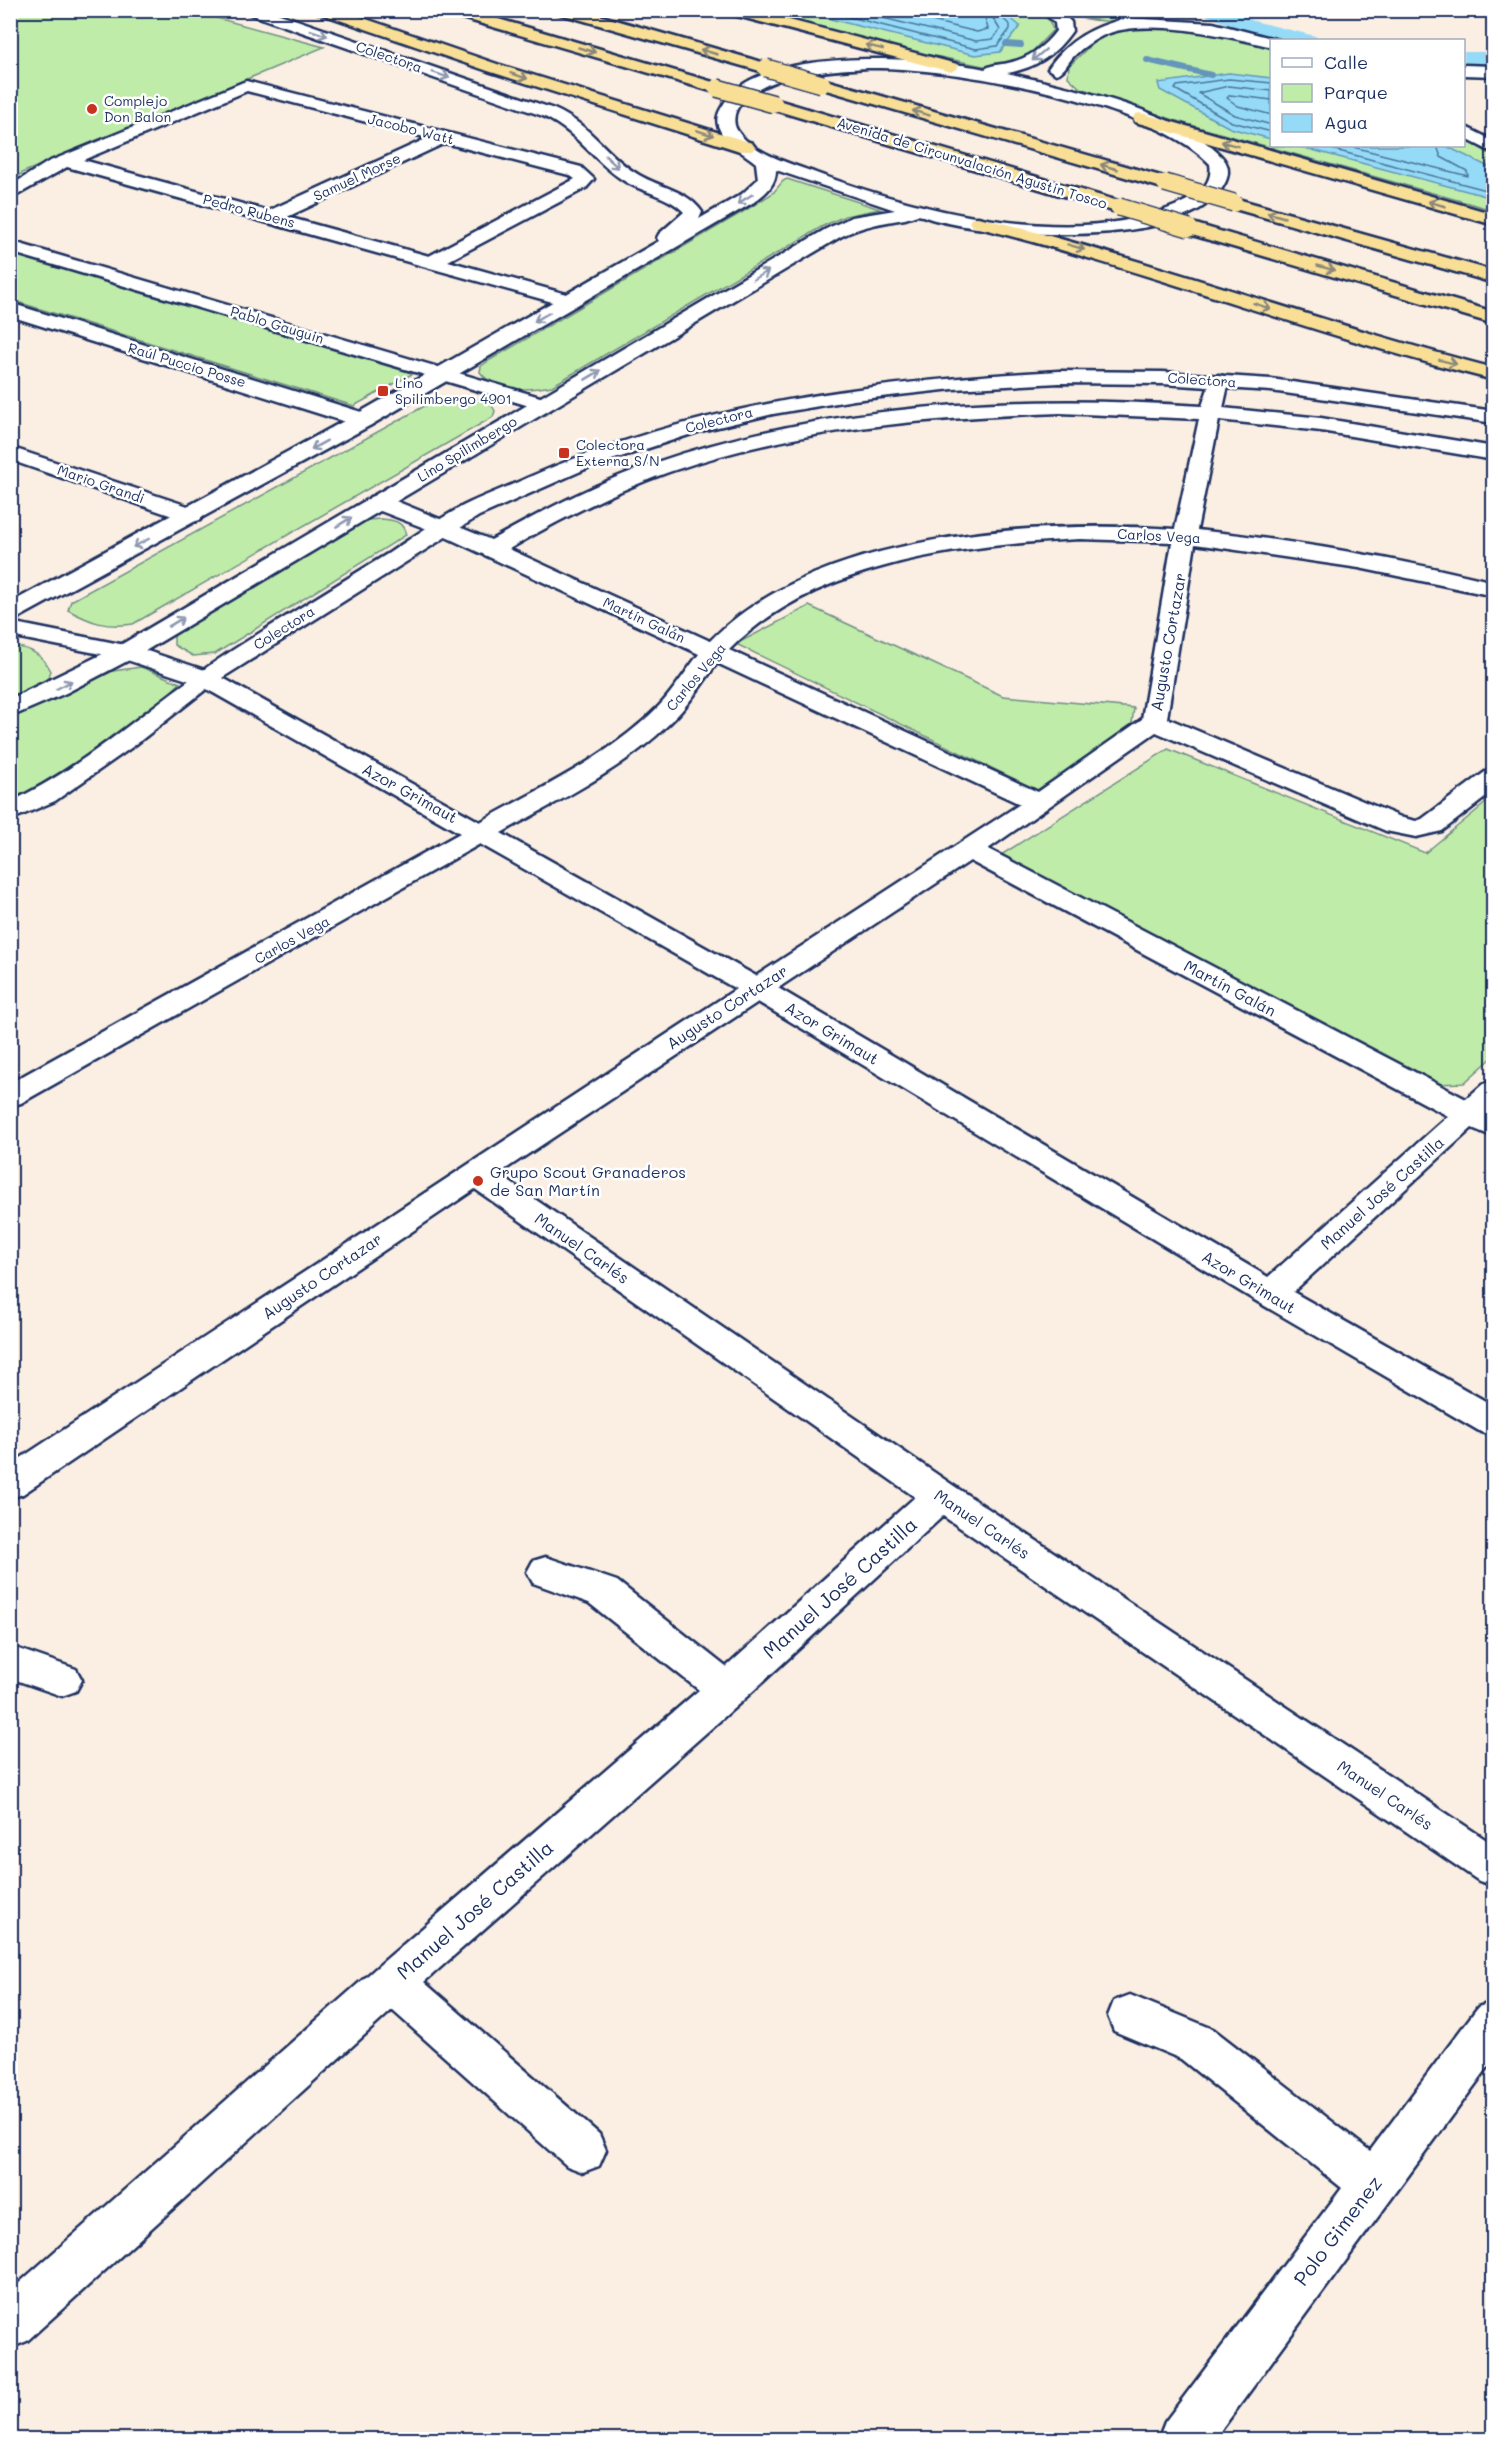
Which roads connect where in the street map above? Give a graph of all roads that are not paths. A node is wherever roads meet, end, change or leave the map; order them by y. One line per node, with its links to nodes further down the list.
1 (252, 10): 29 (street, Colectora, one-way to 29)
2 (324, 10): 20 (highway, one-way to 20)
3 (450, 10): 33 (highway, Avenida de Circunvalación Agustín Tosco, one-way to 33, bridge)
4 (562, 10): 30 (highway, Avenida de Circunvalación Agustín Tosco, one-way to 4, bridge)
5 (731, 10): 12 (highway, one-way to 5)
6 (1166, 10): 9 (street)
7 (1174, 10): 10 (street)
8 (1050, 11): 9 (street); 12 (street, one-way to 12)
9 (1130, 23): 10 (street); 15 (street)
10 (1213, 28): 11 (street)
11 (1270, 42)
12 (959, 68): 15 (street); 20 (street)
13 (1465, 70): 14 (street)
14 (1494, 71)
15 (1081, 97): 16 (street)
16 (1141, 118): 25 (highway, one-way to 16); 26 (street)
17 (1465, 132): 19 (street)
18 (444, 138): 21 (street, Jacobo Watt); 24 (street, Samuel Morse); 28 (street, Jacobo Watt)
19 (1494, 148)
20 (752, 151): 23 (street); 29 (street, one-way to 29)
21 (66, 161): 22 (street); 24 (street, Pedro Rubens)
22 (10, 194)
23 (931, 213): 26 (street); 37 (street, Lino Spilimbergo, one-way to 23)
24 (271, 217): 28 (street, Pedro Rubens)
25 (1494, 220)
26 (978, 222): 34 (highway, one-way to 34)
27 (10, 246): 35 (street, Pablo Gauguin)
28 (432, 262): 31 (street, Pedro Rubens)
29 (629, 267): 31 (street)
30 (1494, 277)
31 (570, 301): 35 (street, one-way to 35)
32 (10, 309): 40 (street, Raúl Puccio Posse)
33 (1494, 318)
34 (1494, 374)
35 (443, 375): 37 (street, Pablo Gauguin); 40 (street)
36 (1219, 381): 38 (street, Augusto Cortazar); 39 (street, Colectora); 45 (street, Colectora)
37 (543, 405): 43 (street, Lino Spilimbergo)
38 (1210, 413): 42 (street); 46 (street, Augusto Cortazar); 47 (street)
39 (1494, 417)
40 (363, 420): 44 (street, one-way to 44)
41 (10, 453): 44 (street, Mario Grandi)
42 (1494, 454)
43 (378, 502): 45 (street, Martín Galán); 51 (street, Lino Spilimbergo, one-way to 43)
44 (192, 515): 49 (street, one-way to 49)
45 (443, 527): 47 (street, Martín Galán); 53 (street, Colectora)
46 (1186, 536): 48 (street, Carlos Vega); 52 (street, Carlos Vega); 55 (street, Augusto Cortazar)
47 (492, 549): 52 (street, Martín Galán)
48 (1494, 589)
49 (10, 614)
50 (10, 629): 51 (street, Azor Grimaut)
51 (126, 652): 53 (street, Azor Grimaut); 54 (street, Lino Spilimbergo, one-way to 51)
52 (713, 653): 57 (street, Martín Galán); 59 (street, Carlos Vega)
53 (205, 678): 58 (street, Colectora); 59 (street, Azor Grimaut)
54 (10, 709)
55 (1154, 722): 56 (street); 57 (street, Augusto Cortazar)
56 (1494, 778)
57 (1040, 803): 60 (street, Augusto Cortazar)
58 (10, 812)
59 (482, 834): 61 (street, Azor Grimaut); 63 (street, Carlos Vega)
60 (967, 849): 61 (street, Augusto Cortazar); 64 (street, Martín Galán)
61 (756, 988): 65 (street, Augusto Cortazar); 66 (street, Azor Grimaut)
62 (1494, 1091): 64 (street, Manuel José Castilla)
63 (11, 1095)
64 (1481, 1121): 66 (street, Manuel José Castilla)
65 (474, 1174): 68 (street, Augusto Cortazar); 69 (street, Manuel Carlés)
66 (1270, 1294): 67 (street, Azor Grimaut)
67 (1494, 1423)
68 (10, 1484)
69 (941, 1496): 73 (street, Manuel José Castilla); 74 (street, Manuel Carlés)
70 (546, 1572): 73 (street)
71 (10, 1662): 72 (street)
72 (62, 1680)
73 (727, 1690): 75 (street, Manuel José Castilla)
74 (1494, 1868)
75 (392, 1982): 78 (street); 80 (street, Manuel José Castilla)
76 (1130, 2016): 79 (street)
77 (1494, 2022): 79 (street, Polo Gimenez)
78 (583, 2150)
79 (1373, 2183): 81 (street, Polo Gimenez)
80 (10, 2324)
81 (1183, 2439)

